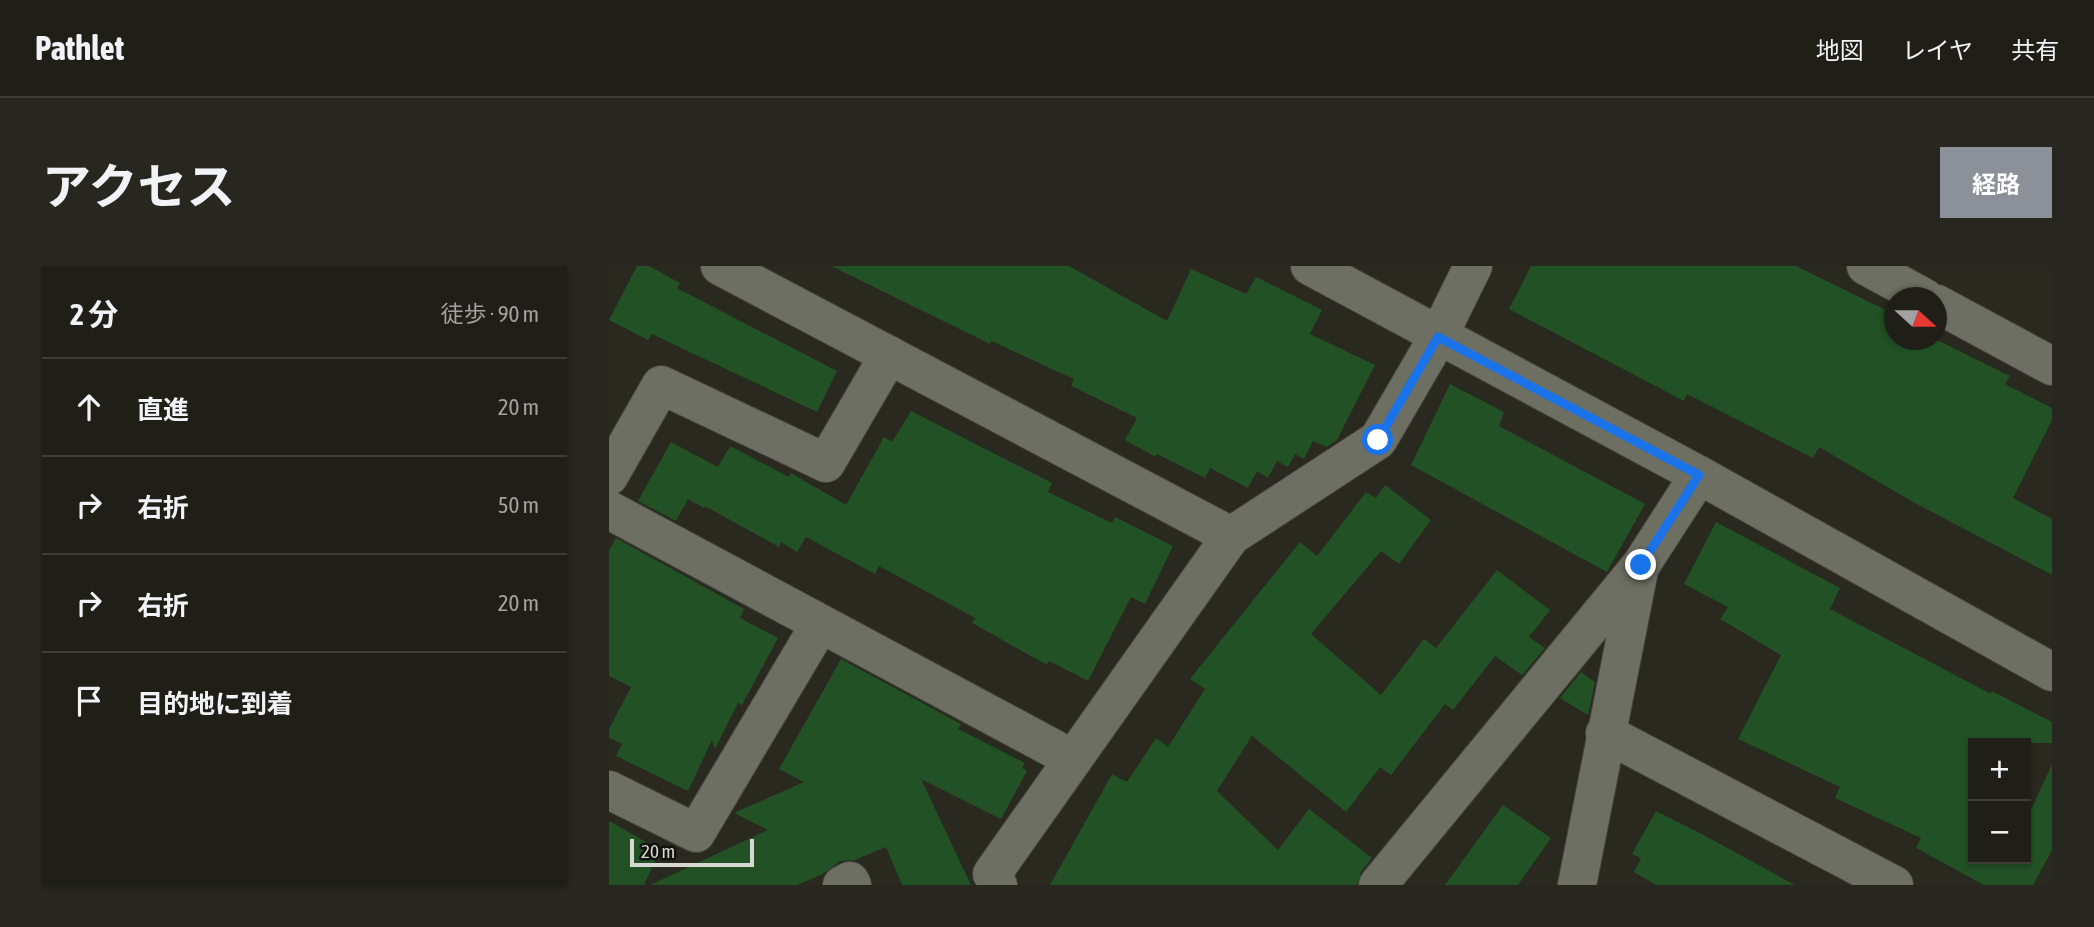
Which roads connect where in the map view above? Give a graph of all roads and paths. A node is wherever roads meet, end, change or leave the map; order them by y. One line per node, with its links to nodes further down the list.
1 (720, 266): 8 (street)
2 (1310, 266): 7 (street)
3 (1473, 266): 7 (street)
4 (1866, 266): 5 (street)
5 (1904, 287)
6 (1947, 309): 9 (street)
7 (1438, 337): 10 (street); 13 (street)
8 (888, 355): 11 (street); 13 (street)
9 (2052, 366)
10 (1699, 475): 14 (street); 16 (street)
11 (609, 476)
12 (609, 510): 15 (street)
13 (1231, 536): 18 (street)
14 (1641, 565): 17 (street); 23 (street)
15 (820, 624): 18 (street); 19 (street)
16 (2052, 672)
17 (1605, 733): 24 (street); 25 (street)
18 (1073, 759): 22 (street)
19 (609, 790)
20 (842, 885): 21 (street)
21 (852, 885)
22 (998, 885)
23 (1378, 885)
24 (1577, 885)
25 (1894, 885)

